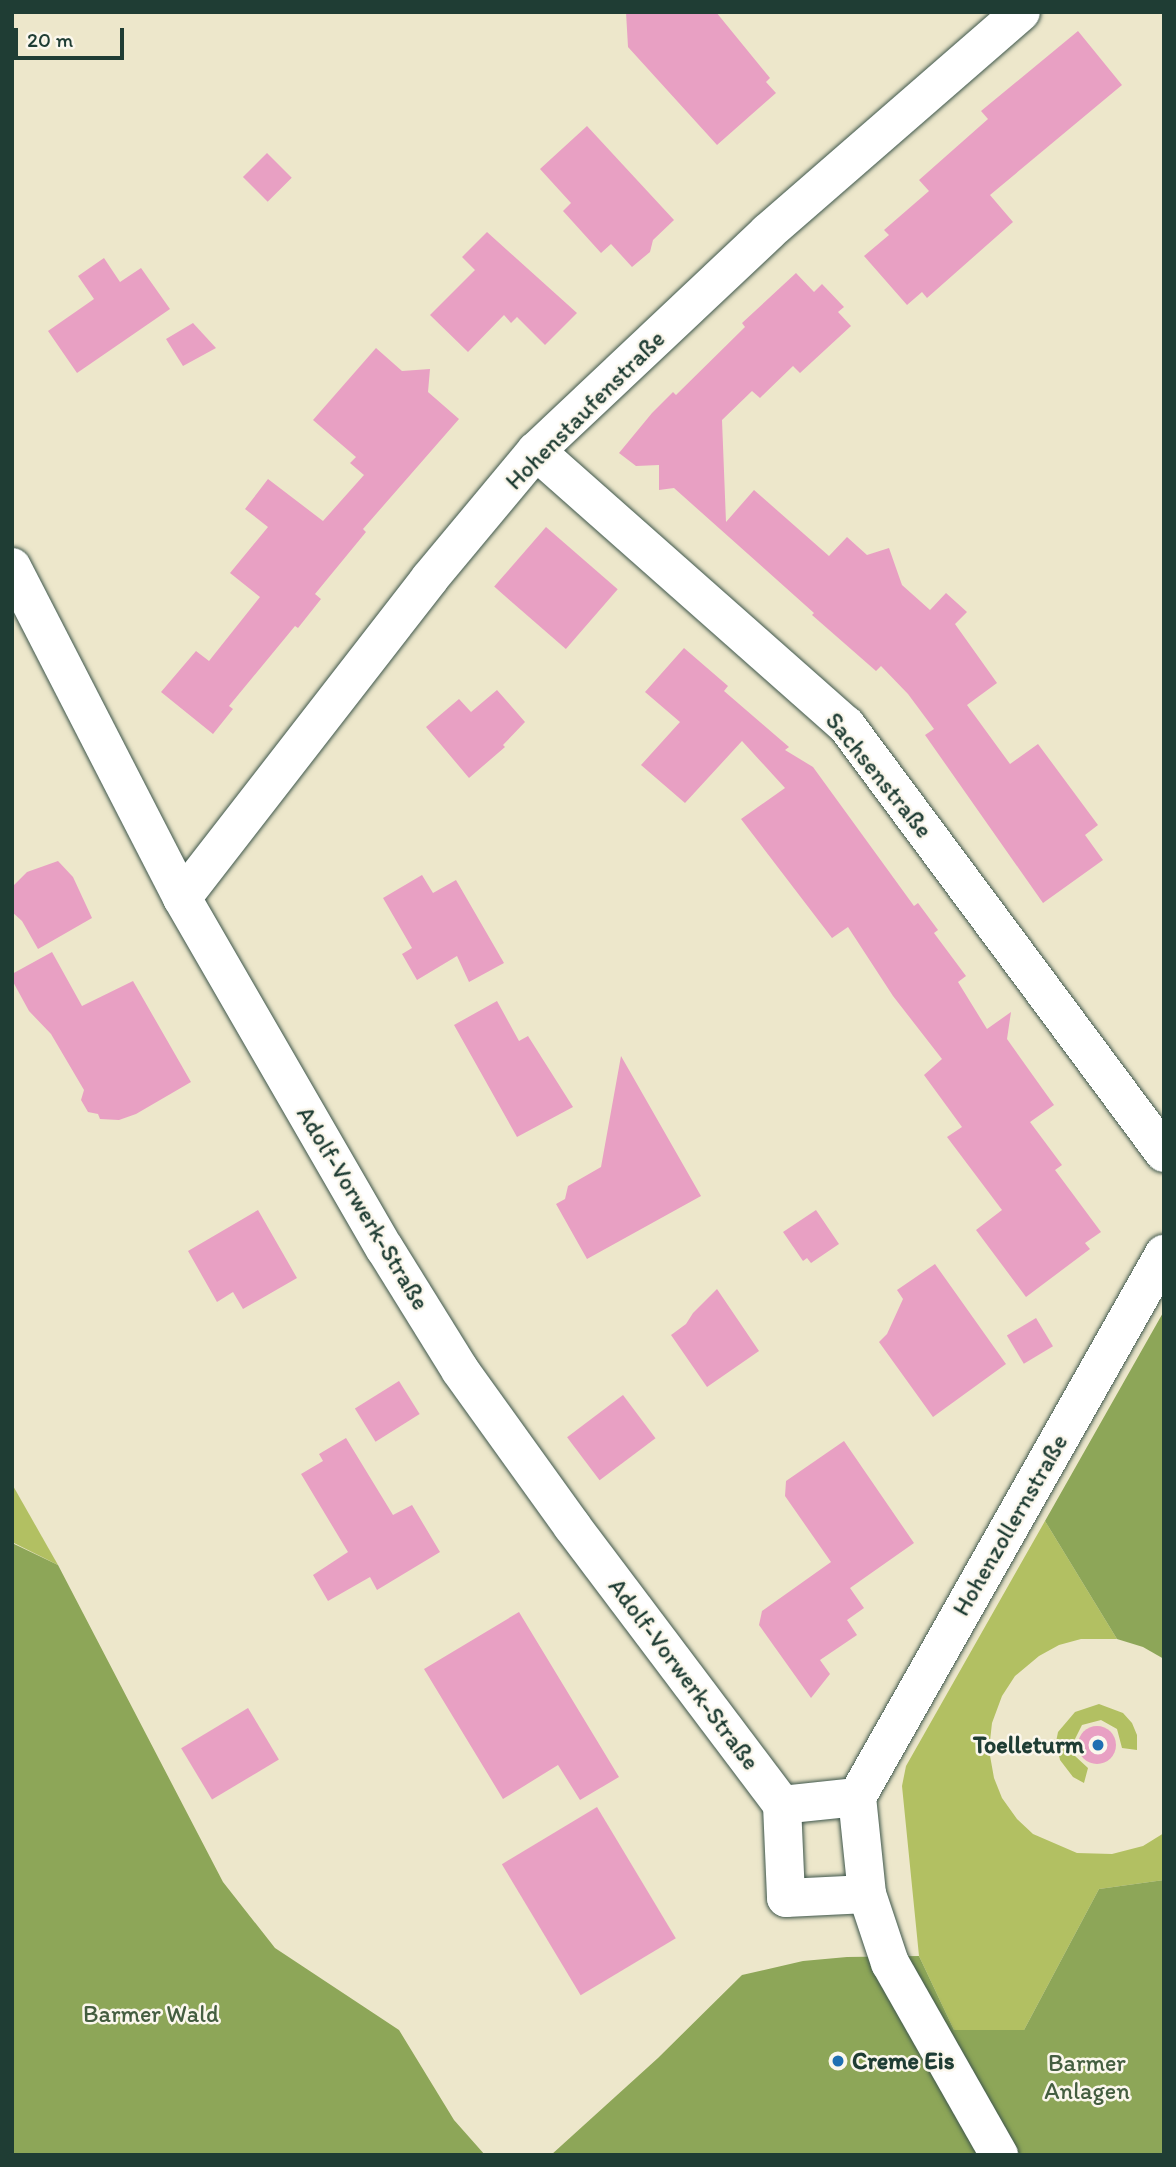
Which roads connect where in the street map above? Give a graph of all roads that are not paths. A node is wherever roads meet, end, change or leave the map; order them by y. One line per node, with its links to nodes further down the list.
1 (1021, 12): 2 (street, Hohenstaufenstraße)
2 (536, 451): 4 (street, Hohenstaufenstraße); 5 (street, Sachsenstraße)
3 (12, 567): 4 (street, Adolf-Vorwerk-Straße)
4 (182, 898): 8 (street, Adolf-Vorwerk-Straße)
5 (1164, 1153)
6 (1164, 1254): 7 (street, Hohenzollernstraße)
7 (857, 1797): 8 (street); 9 (street)
8 (782, 1805): 9 (street)
9 (867, 1894): 10 (street)
10 (999, 2155)

